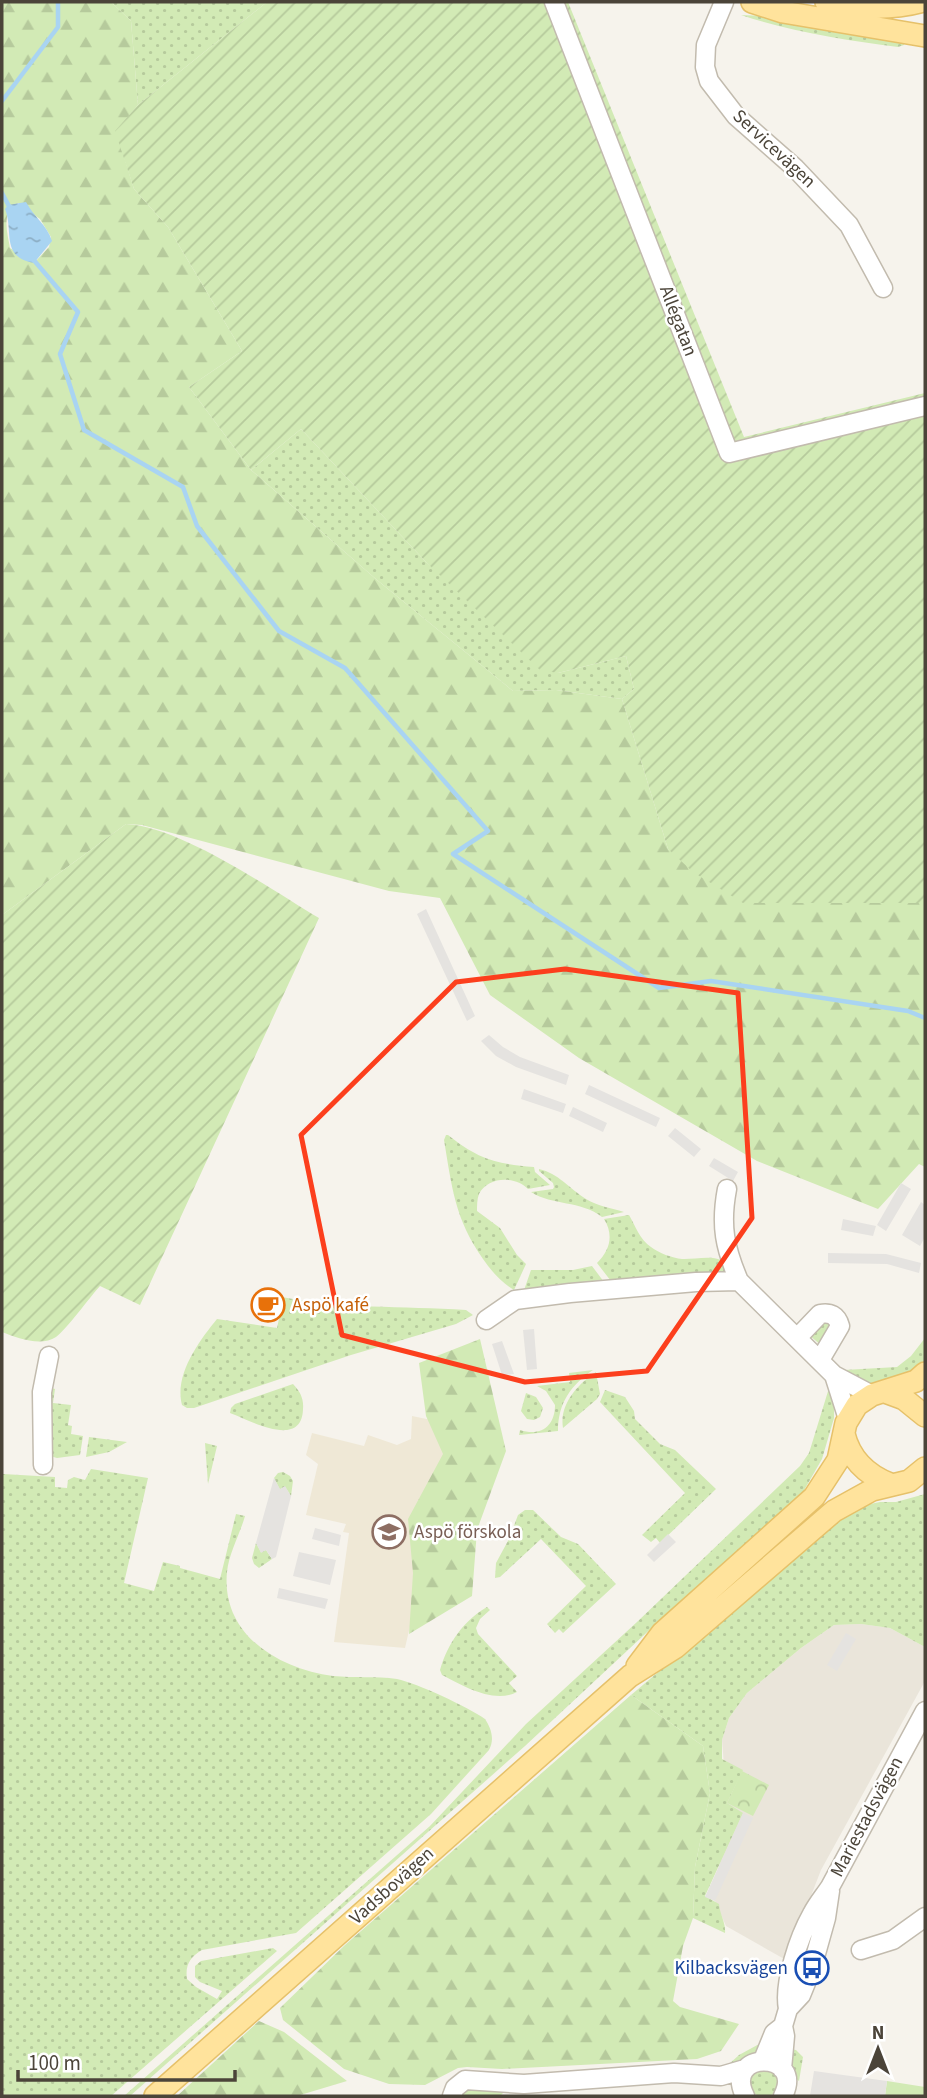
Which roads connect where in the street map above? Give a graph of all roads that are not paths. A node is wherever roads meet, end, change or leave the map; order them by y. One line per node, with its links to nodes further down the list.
1 (554, 2): 8 (street, Allégatan)
2 (724, 2): 7 (street, Servicevägen)
3 (752, 2): 6 (main road)
4 (826, 2): 5 (main road)
5 (920, 2)
6 (925, 36)
7 (883, 288)
8 (925, 406)
9 (727, 1189): 10 (street)
10 (739, 1281): 11 (street); 12 (street)
11 (486, 1320)
12 (797, 1338): 14 (street); 14 (street)
13 (49, 1356): 20 (street)
14 (820, 1360): 16 (street)
15 (925, 1373): 17 (main road)
16 (834, 1375): 17 (street); 19 (street)
17 (878, 1393): 18 (main road); 19 (main road)
18 (925, 1416)
19 (846, 1427): 21 (main road); 22 (main road, Vadsbovägen)
20 (43, 1465)
21 (912, 1479): 22 (main road, Vadsbovägen)
22 (630, 1676): 33 (main road, Vadsbovägen)
23 (925, 1711): 26 (street, Mariestadsvägen)
24 (925, 1917): 25 (street)
25 (860, 1950)
26 (785, 2017): 27 (street, Mariestadsvägen); 28 (street)
27 (763, 2060): 28 (street); 29 (street)
28 (782, 2069): 36 (street)
29 (745, 2070): 30 (street); 32 (street)
30 (721, 2076): 31 (street); 32 (street)
31 (524, 2084): 34 (street); 35 (street)
32 (743, 2093)
33 (155, 2096)
34 (452, 2096)
35 (509, 2096)
36 (783, 2096)

